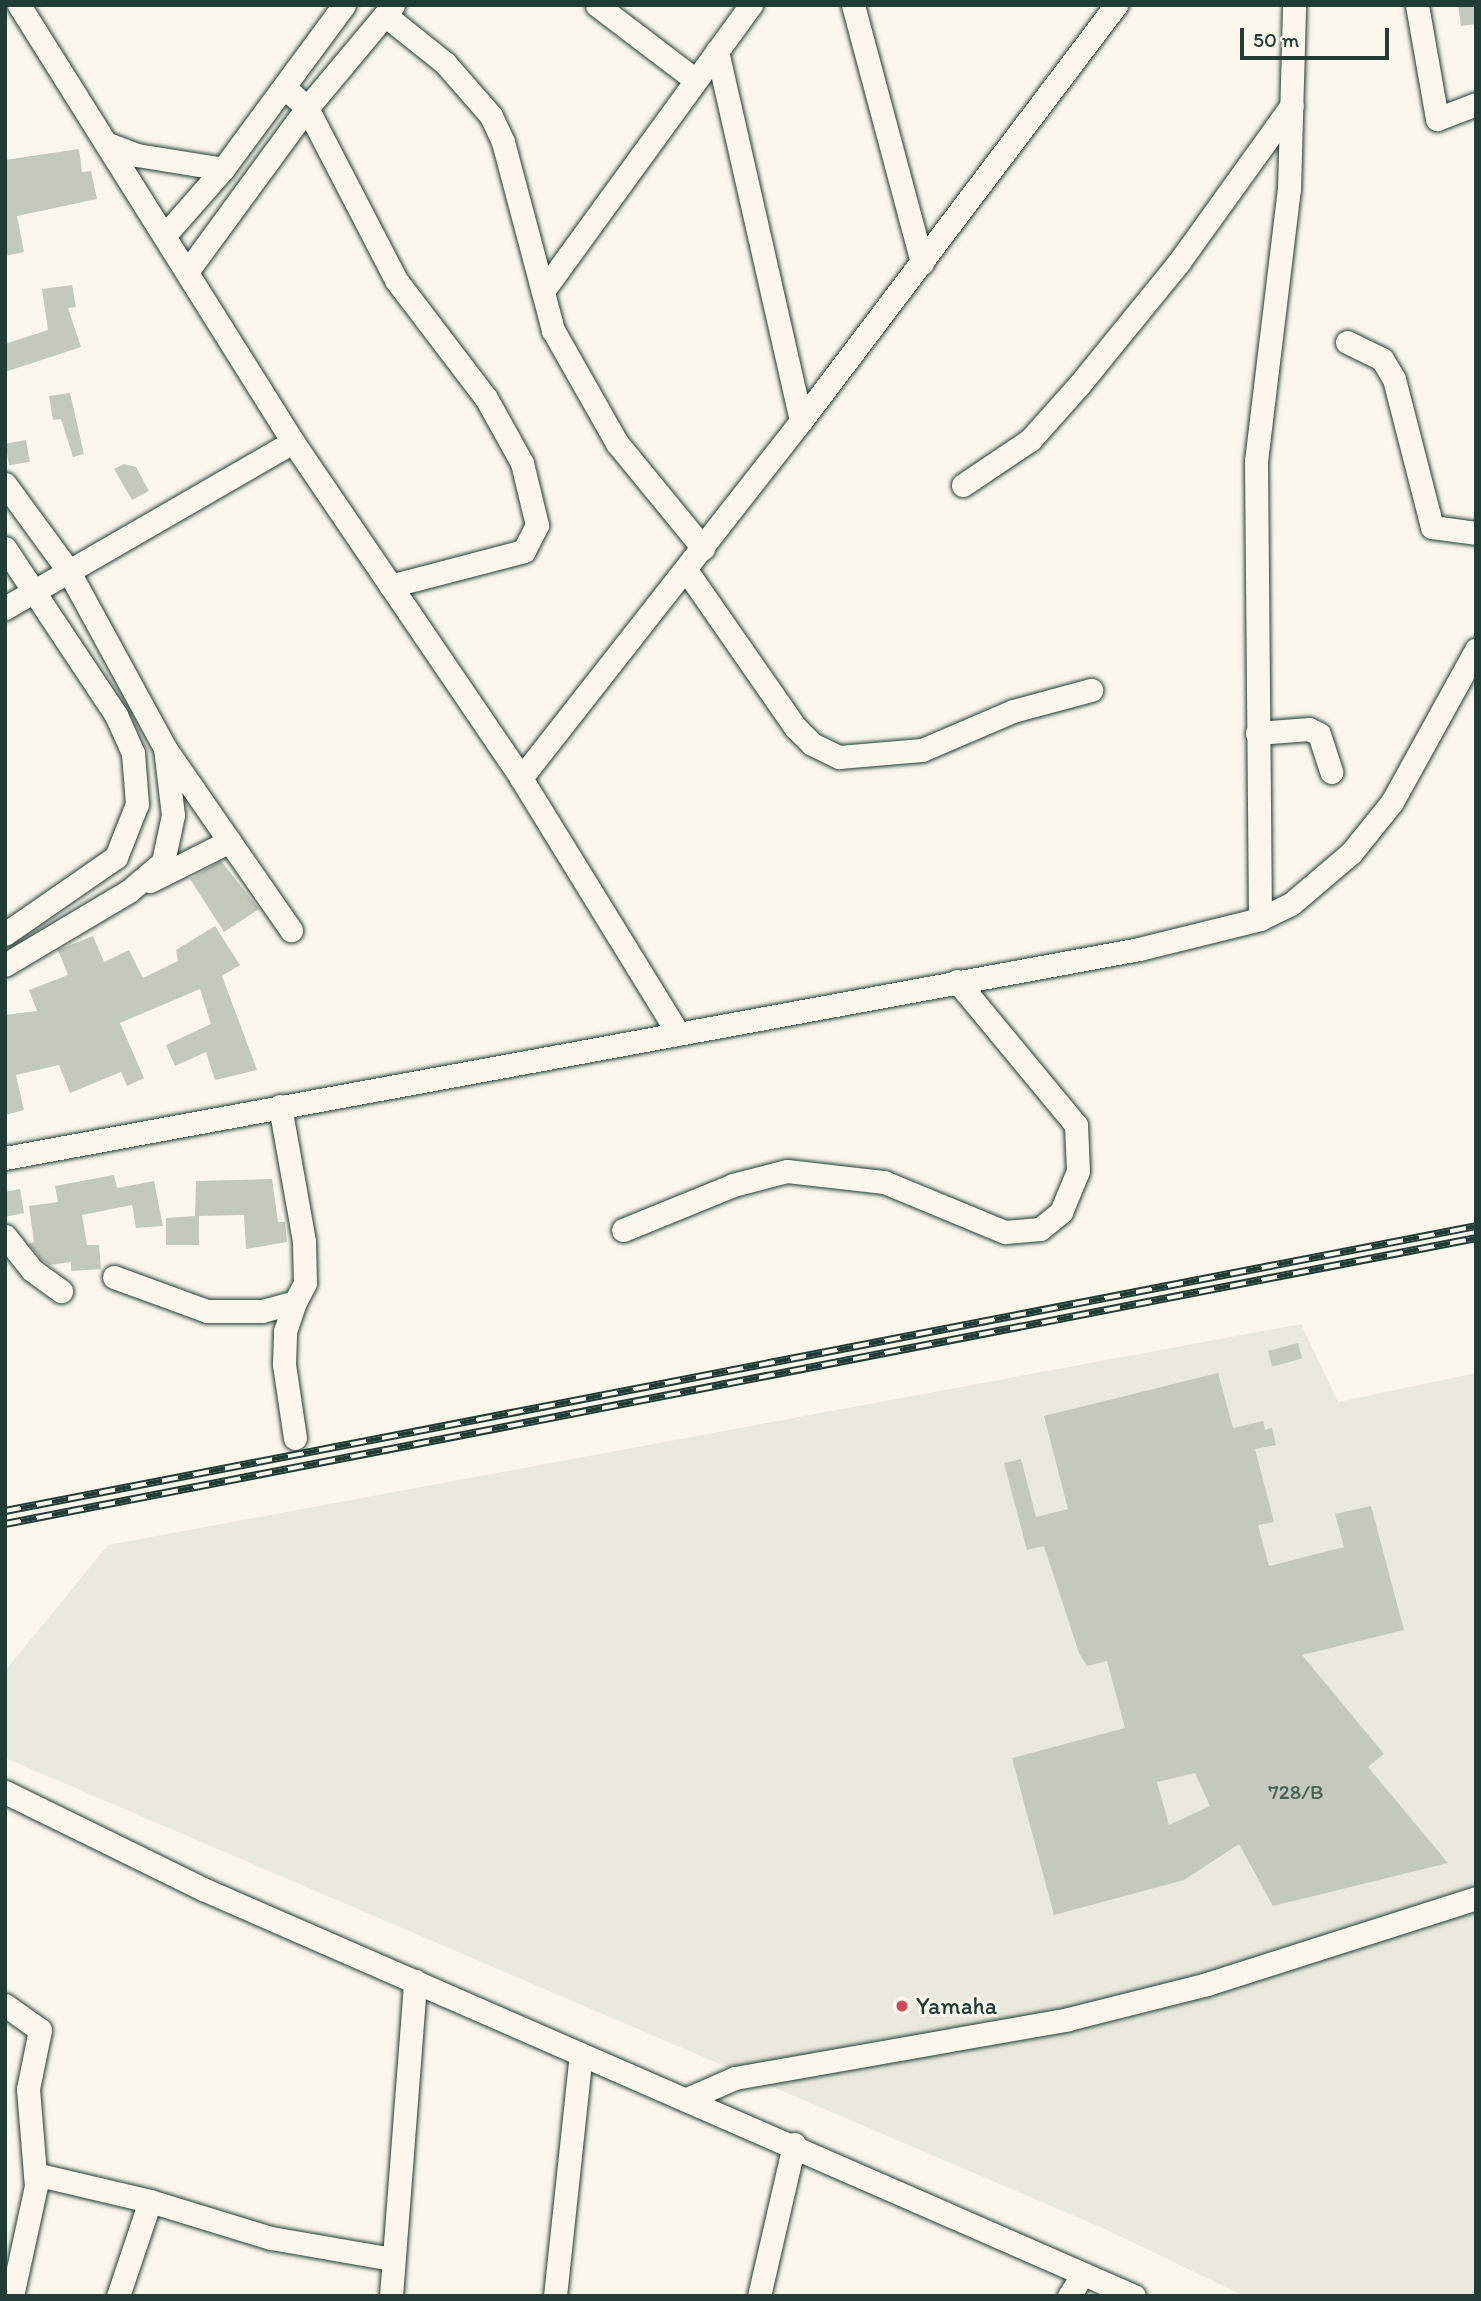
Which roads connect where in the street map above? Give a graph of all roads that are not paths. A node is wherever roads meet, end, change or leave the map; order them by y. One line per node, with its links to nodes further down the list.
1 (19, 5): 16 (street)
2 (344, 5): 12 (street)
3 (597, 5): 11 (street)
4 (751, 5): 10 (street)
5 (853, 5): 19 (street)
6 (1115, 5): 19 (street)
7 (1294, 5): 14 (street)
8 (1417, 5): 13 (street)
9 (389, 10): 15 (street); 21 (street)
10 (717, 51): 11 (street); 23 (street)
11 (694, 79): 21 (street)
12 (284, 88): 15 (street); 17 (street)
13 (1476, 104)
14 (1292, 105): 26 (street); 37 (street)
15 (307, 108): 20 (street); 32 (street)
16 (108, 144): 17 (street); 18 (street)
17 (223, 169): 18 (street)
18 (165, 235): 20 (street)
19 (922, 262): 23 (street)
20 (189, 269): 24 (street)
21 (543, 291): 29 (street)
22 (1347, 342): 27 (street)
23 (801, 421): 29 (street)
24 (293, 442): 30 (street); 32 (street)
25 (5, 484): 30 (street)
26 (963, 485)
27 (1476, 533)
28 (5, 548): 33 (street)
29 (703, 548): 31 (street)
30 (68, 570): 33 (street); 38 (street)
31 (686, 570): 36 (street); 40 (street)
32 (390, 586): 40 (street)
33 (34, 591): 34 (street); 44 (street)
34 (5, 608)
35 (1476, 650): 43 (street)
36 (1091, 690)
37 (1256, 733): 39 (street); 43 (street)
38 (165, 748): 41 (street); 42 (street)
39 (1331, 772)
40 (521, 778): 49 (street)
41 (230, 841): 42 (street); 45 (street)
42 (129, 891): 46 (street)
43 (1260, 919): 48 (street)
44 (14, 930): 46 (street)
45 (291, 930)
46 (36, 947): 47 (street)
47 (5, 965)
48 (957, 981): 49 (street); 52 (street)
49 (677, 1032): 50 (street)
50 (280, 1106): 51 (street); 56 (street)
51 (5, 1158)
52 (623, 1230)
53 (5, 1236): 55 (street)
54 (114, 1277): 56 (street)
55 (61, 1291)
56 (295, 1302): 57 (street)
57 (295, 1438)
58 (6, 1795): 60 (street)
59 (1476, 1898): 63 (street)
60 (415, 1981): 62 (street); 67 (street)
61 (5, 2005): 65 (street)
62 (580, 2054): 63 (street); 72 (street)
63 (689, 2098): 64 (street)
64 (794, 2144): 68 (street); 73 (street)
65 (35, 2174): 66 (street); 69 (street)
66 (150, 2201): 67 (street); 70 (street)
67 (393, 2259): 71 (street)
68 (1083, 2274): 74 (street); 75 (street)
69 (12, 2296)
70 (118, 2296)
71 (391, 2296)
72 (555, 2296)
73 (759, 2296)
74 (1069, 2296)
75 (1134, 2296)

